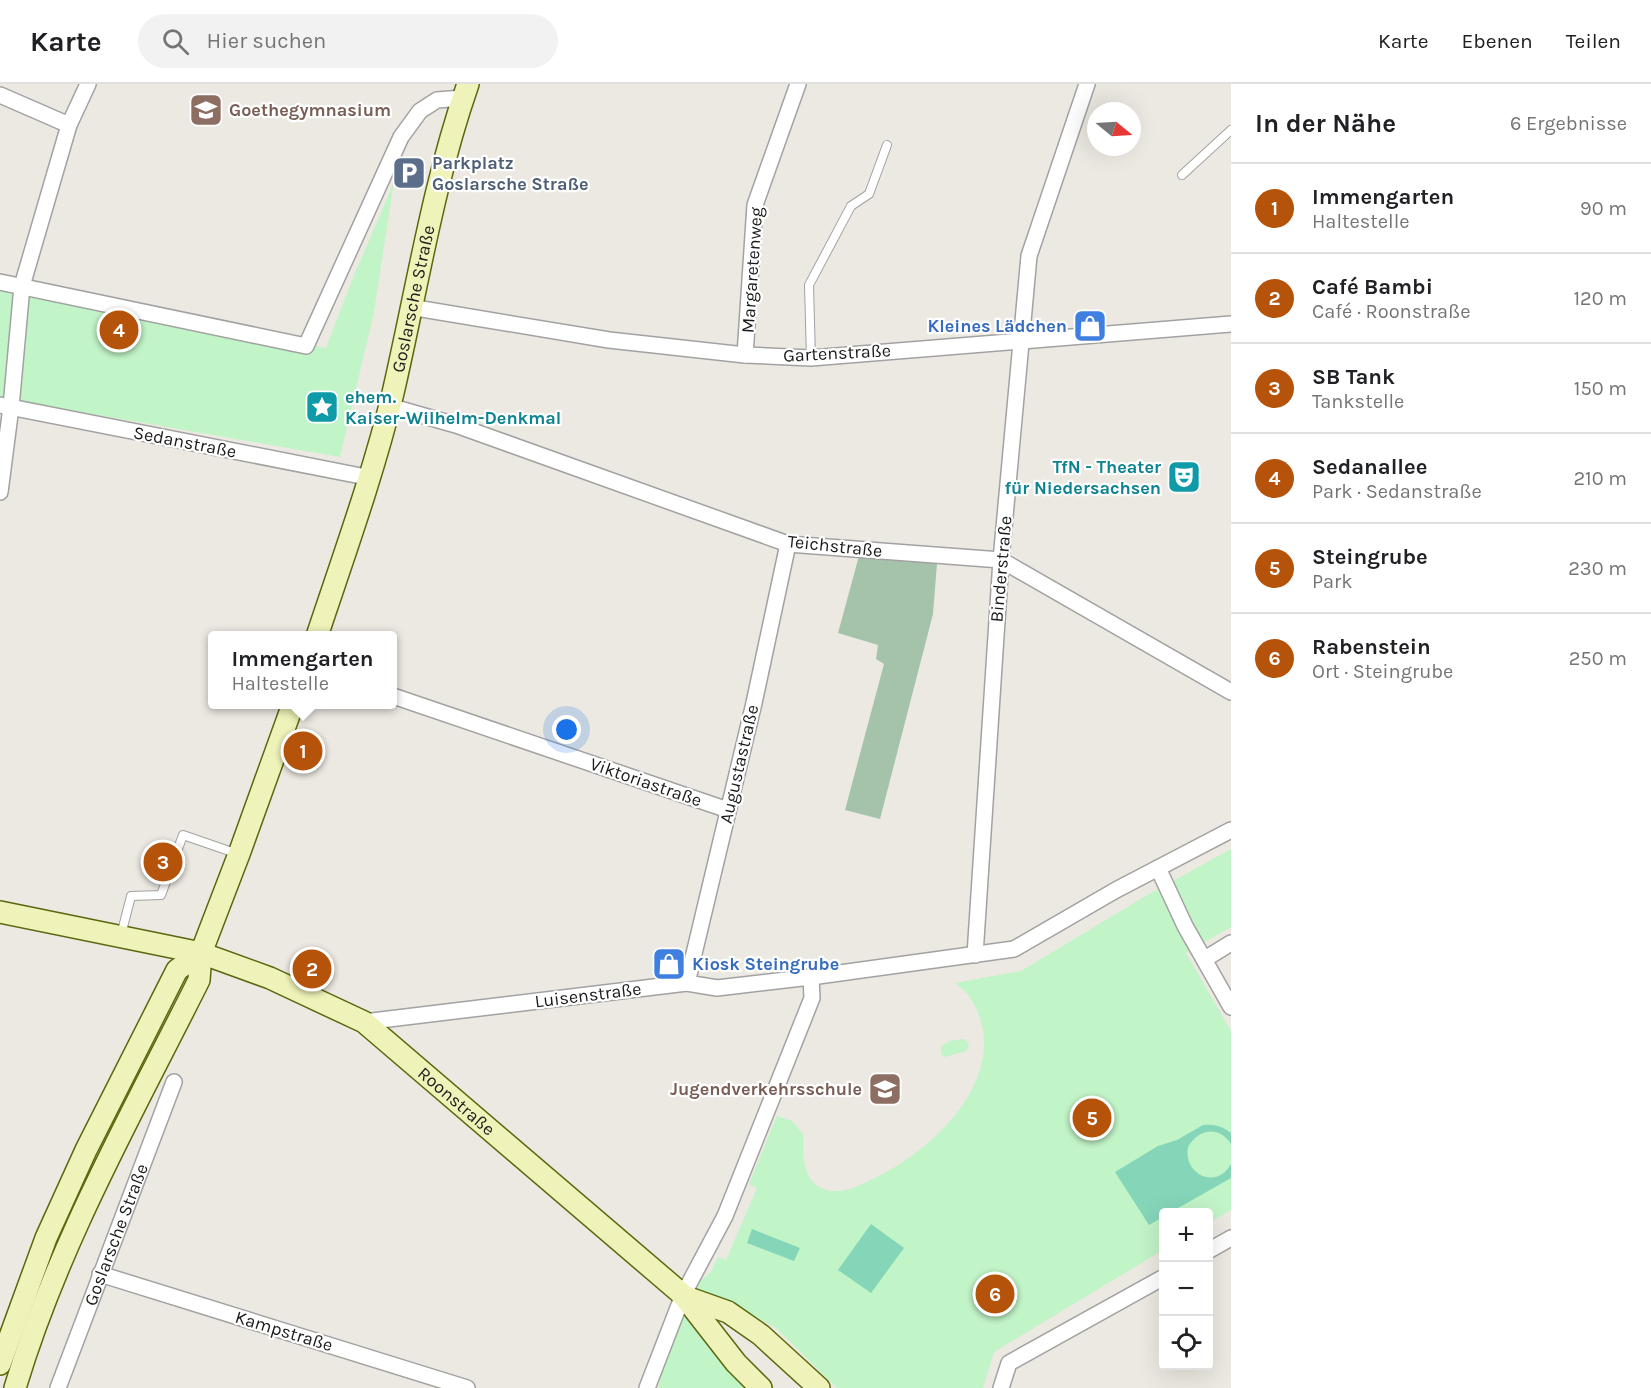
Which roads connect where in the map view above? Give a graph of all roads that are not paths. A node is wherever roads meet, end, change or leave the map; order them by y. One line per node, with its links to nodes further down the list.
1 (88, 84): 6 (street)
2 (798, 84): 15 (street, Margaretenweg)
3 (1087, 84): 14 (street, Binderstraße)
4 (466, 91): 11 (street, Goslarsche Straße); 12 (main road, Goslarsche Straße)
5 (0, 95): 6 (street)
6 (69, 124): 11 (street)
7 (1231, 130): 9 (lane)
8 (887, 145): 16 (lane)
9 (1182, 175)
10 (0, 282): 11 (street)
11 (22, 286): 17 (street)
12 (411, 307): 15 (street, Gartenstraße); 18 (main road, Goslarsche Straße)
13 (1231, 324): 14 (street, Gartenstraße)
14 (1022, 340): 16 (street, Gartenstraße); 22 (street, Binderstraße)
15 (745, 355): 16 (street, Gartenstraße)
16 (811, 358)
17 (6, 406): 19 (street, Sedanstraße); 20 (street)
18 (389, 406): 19 (main road, Goslarsche Straße); 21 (street, Teichstraße)
19 (371, 478): 23 (main road, Goslarsche Straße)
20 (0, 492)
21 (788, 544): 22 (street, Teichstraße); 27 (street, Augustastraße)
22 (1001, 560): 24 (street, Teichstraße); 35 (street, Binderstraße)
23 (319, 631)
24 (1231, 692)
25 (397, 697): 27 (street, Viktoriastraße)
26 (292, 709): 29 (main road)
27 (728, 810): 38 (street, Augustastraße)
28 (1231, 830): 30 (street, Luisenstraße)
29 (239, 854): 32 (lane); 34 (main road)
30 (1158, 868): 35 (street, Luisenstraße); 36 (street)
31 (0, 912): 32 (main road, Roonstraße)
32 (121, 936): 34 (main road, Roonstraße)
33 (1231, 944): 36 (street)
34 (201, 952): 40 (main road, Roonstraße); 47 (main road); 48 (main road)
35 (975, 955): 37 (street, Luisenstraße)
36 (1204, 959): 39 (street)
37 (811, 977): 38 (street, Luisenstraße); 46 (street)
38 (687, 983): 40 (street, Luisenstraße)
39 (1231, 1007)
40 (364, 1022): 46 (main road, Roonstraße)
41 (174, 1082): 44 (street, Goslarsche Straße)
42 (1231, 1238): 43 (street)
43 (1213, 1249)
44 (100, 1274): 49 (street, Goslarsche Straße); 50 (street, Kampstraße)
45 (1159, 1280): 54 (street)
46 (682, 1295): 51 (street); 52 (main road); 53 (main road)
47 (0, 1364)
48 (15, 1388)
49 (58, 1388)
50 (467, 1388)
51 (647, 1388)
52 (760, 1388)
53 (819, 1388)
54 (1001, 1388)

